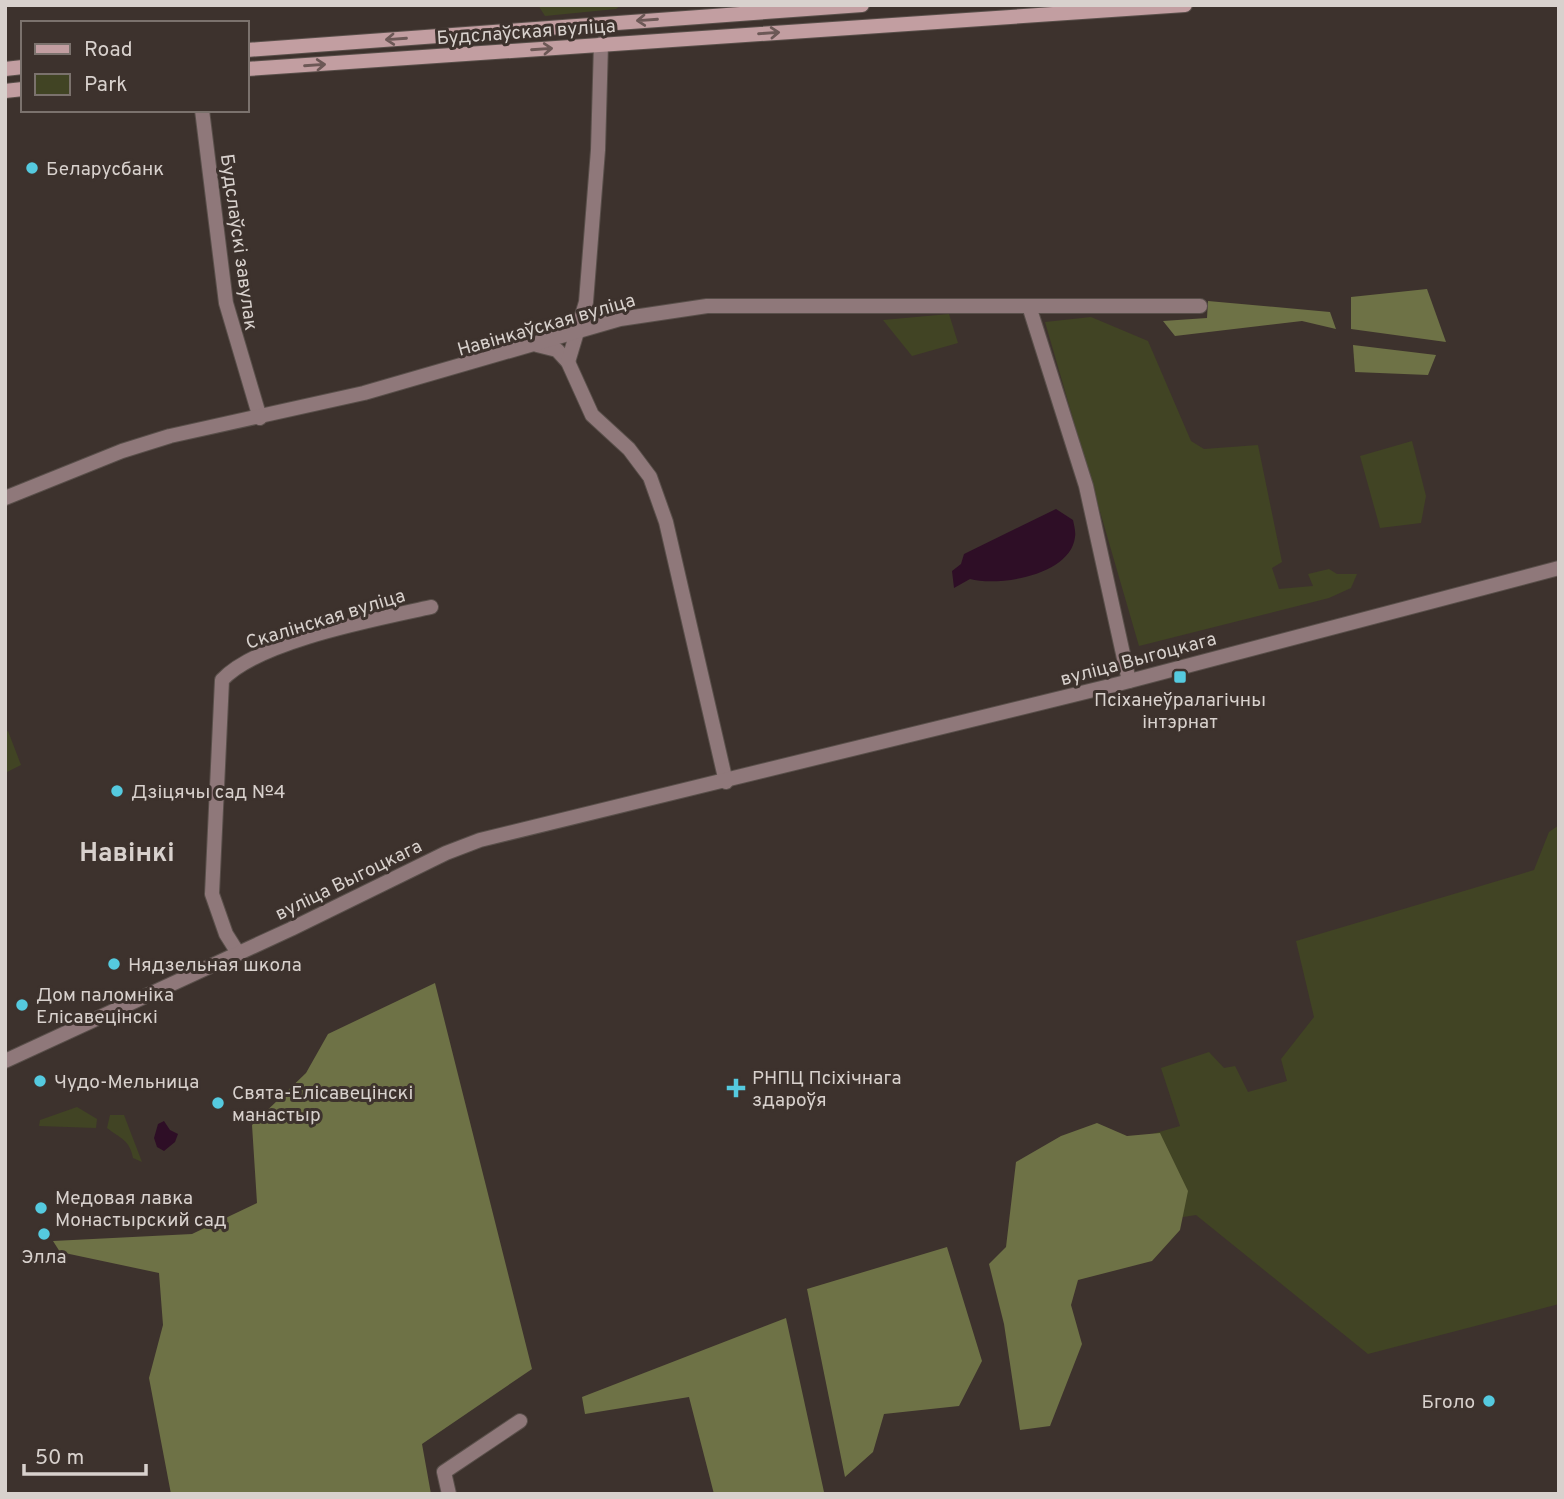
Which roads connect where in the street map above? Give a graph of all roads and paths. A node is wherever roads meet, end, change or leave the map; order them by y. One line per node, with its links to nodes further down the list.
1 (862, 5): 4 (main road, Будслаўская вуліца, one-way to 4)
2 (1185, 5): 3 (main road, Будслаўская вуліца, one-way to 2)
3 (601, 44): 5 (main road, Будслаўская вуліца, one-way to 3); 7 (street)
4 (248, 50)
5 (248, 69)
6 (202, 112): 14 (street, Будслаўскі завулак)
7 (586, 302): 10 (street); 11 (street)
8 (1029, 306): 9 (street, Навінкаўская вуліца); 10 (street, Навінкаўская вуліца); 18 (street)
9 (1200, 306)
10 (620, 319): 11 (street, Навінкаўская вуліца)
11 (578, 331): 12 (street, Навінкаўская вуліца); 13 (street)
12 (537, 345): 13 (street); 14 (street, Навінкаўская вуліца)
13 (568, 362): 19 (street)
14 (260, 418): 15 (street, Навінкаўская вуліца)
15 (5, 498)
16 (1559, 568): 18 (street, вуліца Выгоцкага)
17 (431, 607): 20 (street, Скалінская вуліца)
18 (1129, 681): 19 (street, вуліца Выгоцкага)
19 (726, 782): 20 (street, вуліца Выгоцкага)
20 (238, 953): 21 (street, вуліца Выгоцкага)
21 (5, 1061)
22 (520, 1421): 23 (street)
23 (449, 1494)

